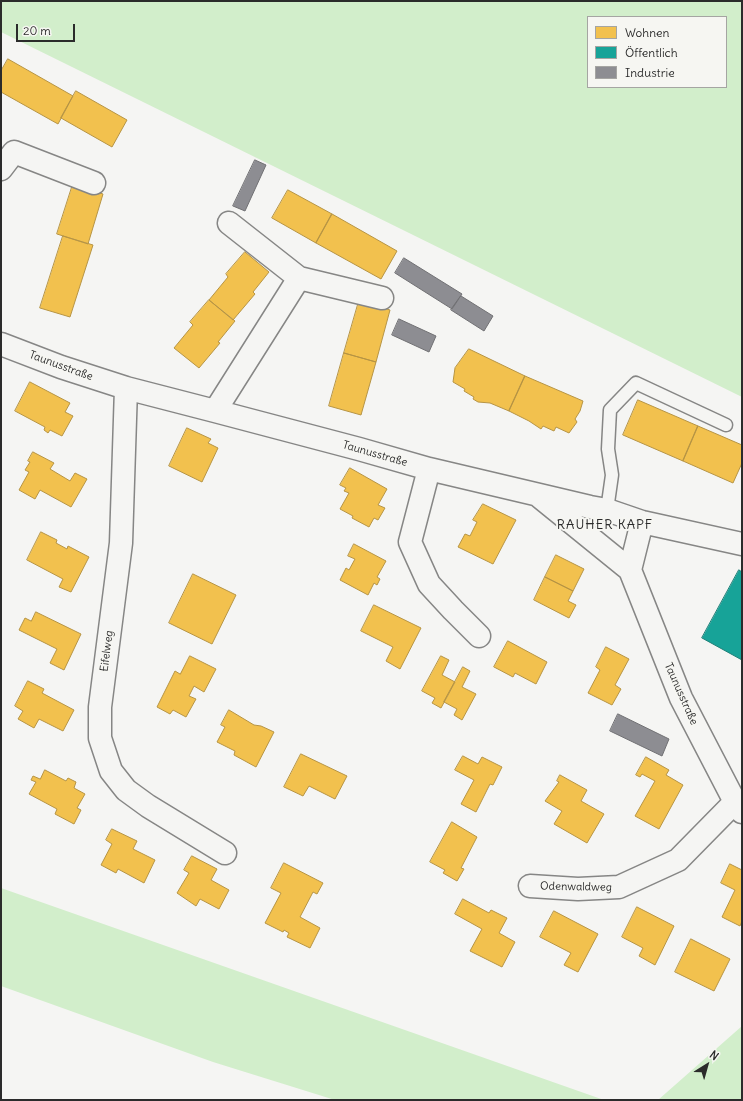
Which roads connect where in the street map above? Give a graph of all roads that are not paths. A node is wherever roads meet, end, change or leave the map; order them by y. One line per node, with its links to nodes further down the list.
1 (8, 147): 2 (street); 3 (street)
2 (1, 169)
3 (94, 183)
4 (229, 223): 5 (street)
5 (299, 278): 6 (street); 9 (street)
6 (382, 298)
7 (1, 344): 8 (street, Taunusstraße)
8 (126, 388): 9 (street, Taunusstraße); 19 (street, Eifelweg)
9 (215, 411): 11 (street, Taunusstraße)
10 (726, 425): 13 (lane)
11 (429, 469): 12 (street, Taunusstraße); 17 (street)
12 (536, 494): 13 (street, Taunusstraße); 16 (street, Taunusstraße)
13 (607, 510): 14 (street, Taunusstraße)
14 (642, 522): 15 (street, Taunusstraße); 16 (street)
15 (742, 544)
16 (630, 570): 18 (street, Taunusstraße)
17 (479, 636)
18 (739, 807): 20 (street, Odenwaldweg)
19 (225, 853)
20 (530, 886)

